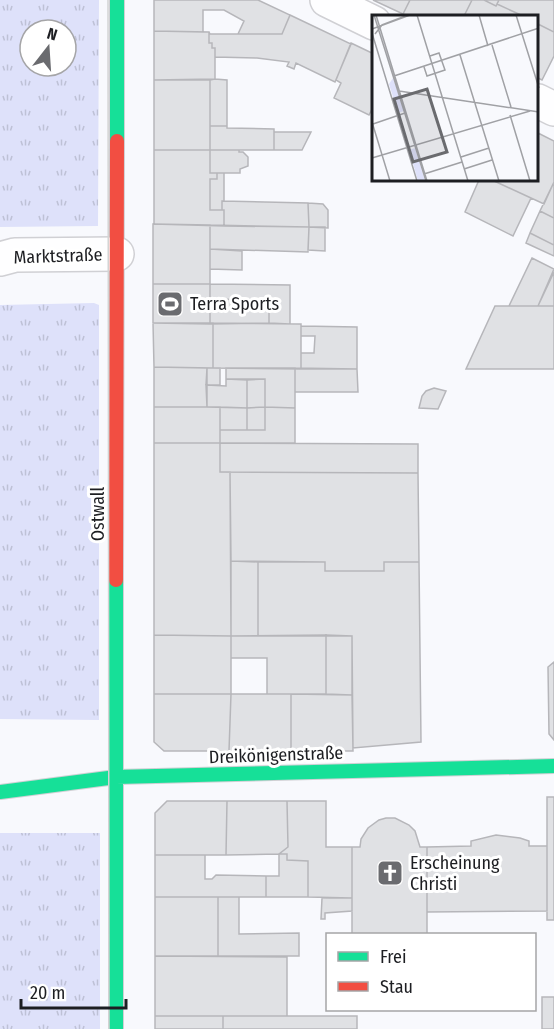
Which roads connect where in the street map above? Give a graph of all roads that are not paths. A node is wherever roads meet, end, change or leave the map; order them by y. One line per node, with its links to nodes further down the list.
1 (117, 0): 6 (street, Ostwall)
2 (327, 0): 3 (street)
3 (372, 21)
4 (539, 102): 5 (street)
5 (554, 110)
6 (117, 254): 7 (street, Marktstraße); 9 (street, Ostwall)
7 (0, 259)
8 (554, 766): 9 (street, Dreikönigenstraße)
9 (116, 777): 10 (street, Dreikönigenstraße); 11 (street, Ostwall)
10 (0, 792)
11 (116, 1029)

